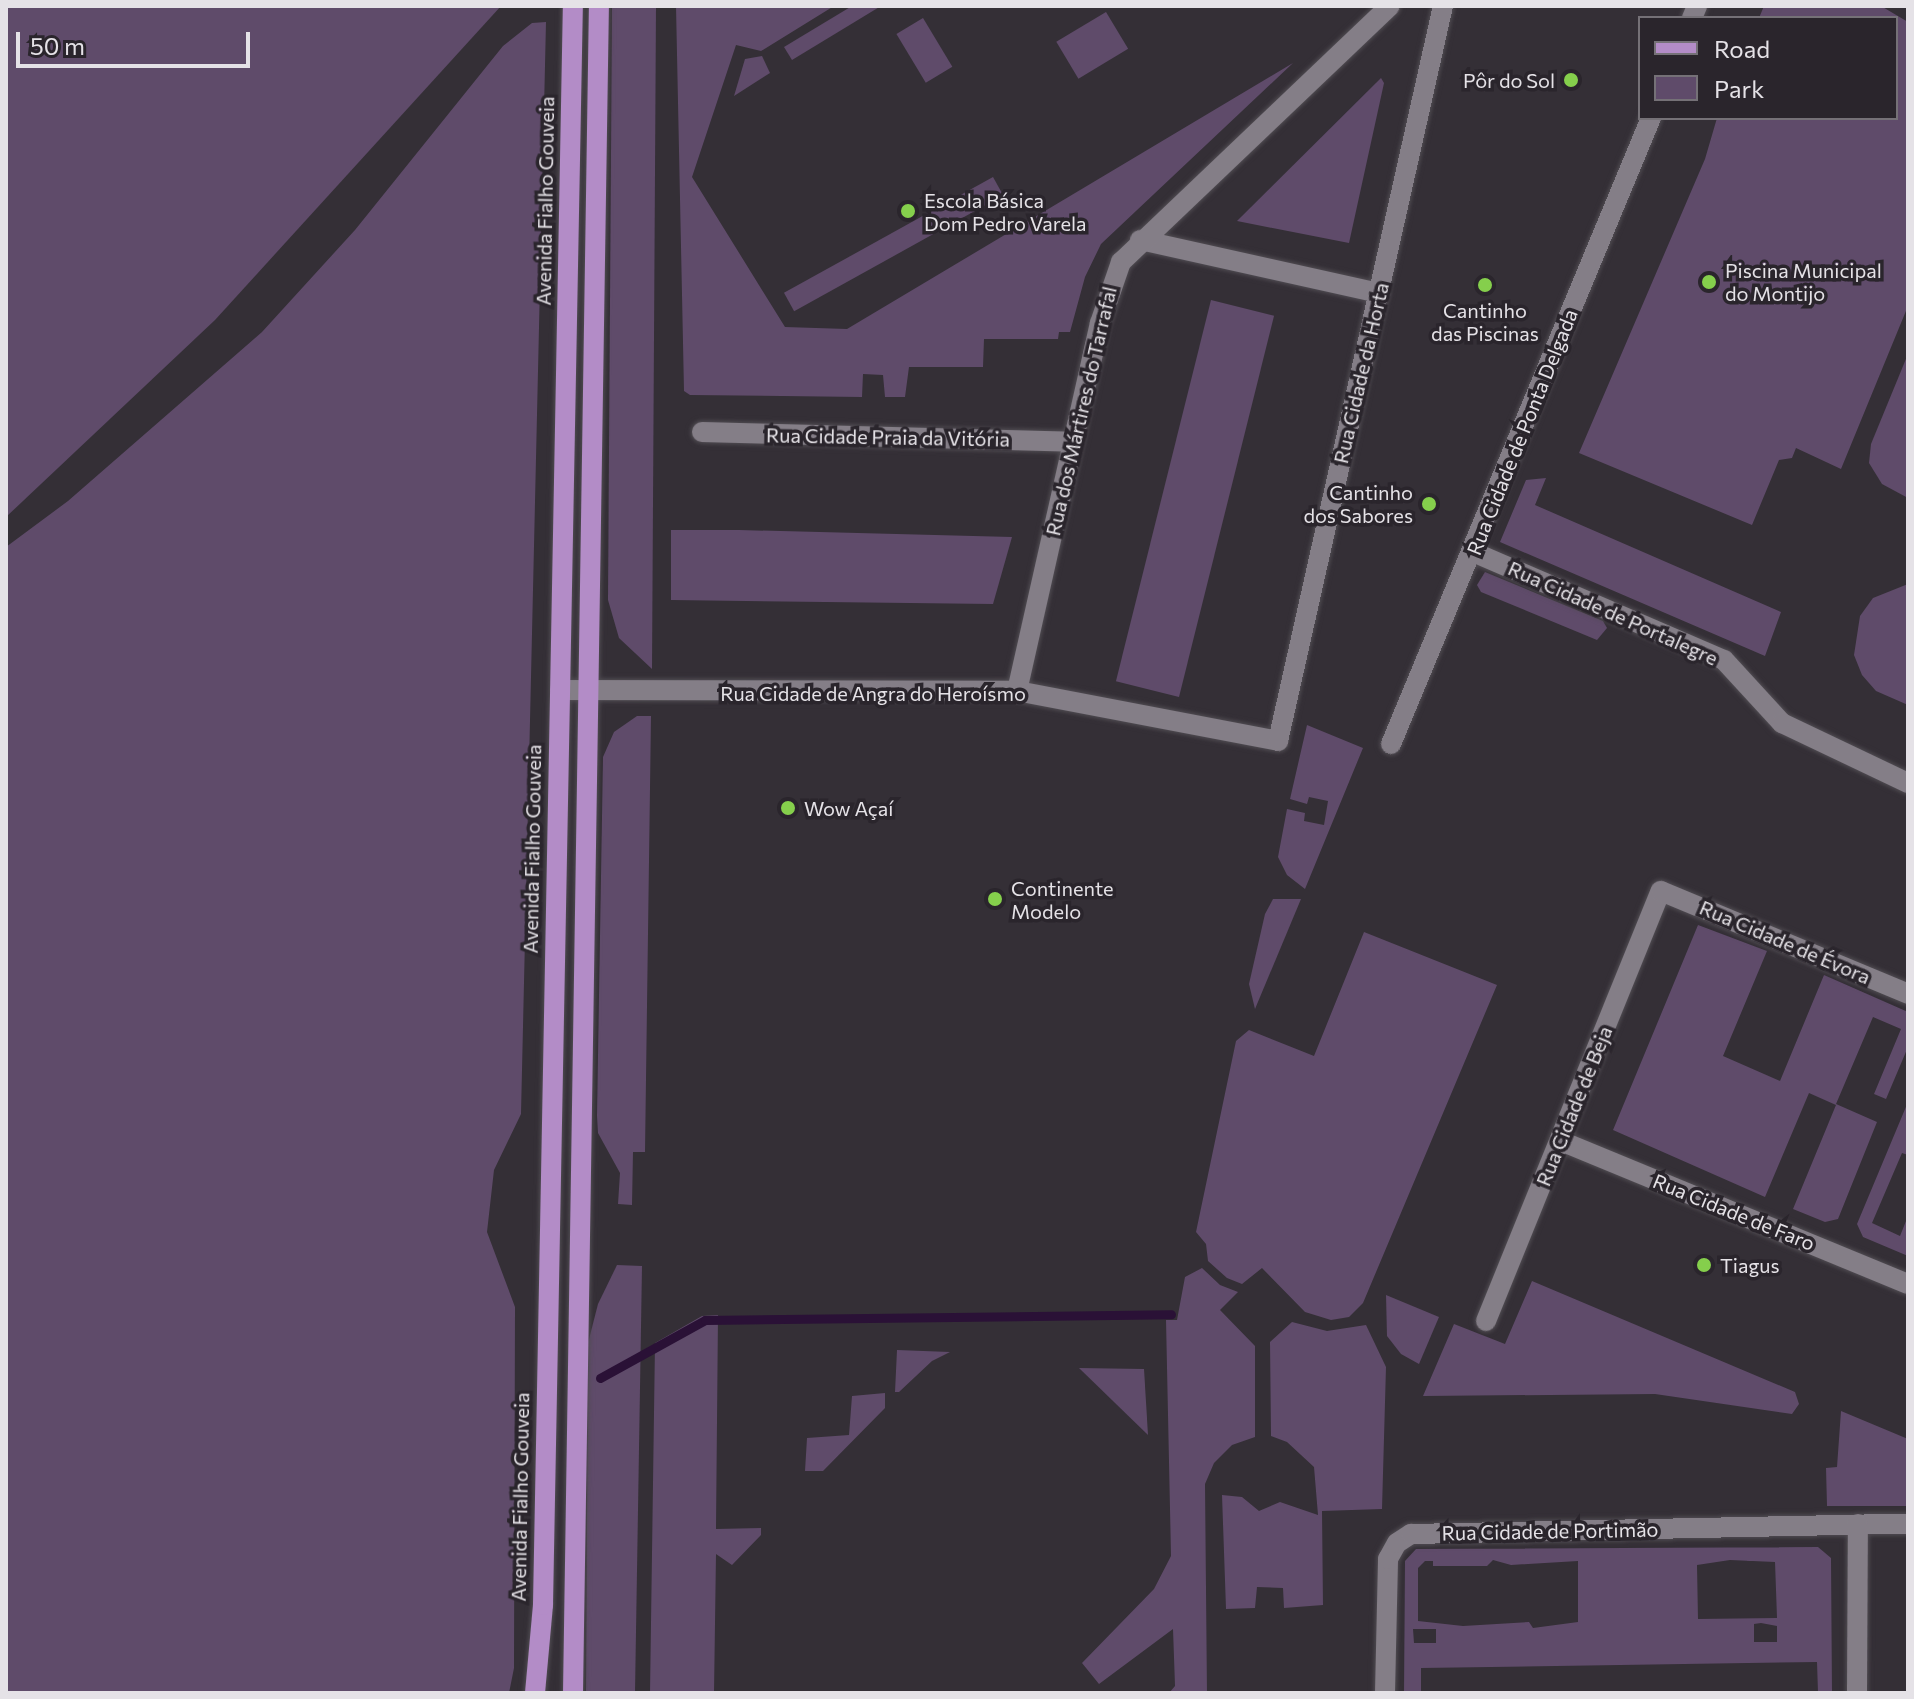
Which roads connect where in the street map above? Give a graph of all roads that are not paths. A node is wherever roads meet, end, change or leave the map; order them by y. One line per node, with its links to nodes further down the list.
1 (573, 6): 11 (main road, Avenida Fialho Gouveia)
2 (599, 6): 12 (main road)
3 (1390, 6): 6 (street, Rua dos Mártires do Tarrafal)
4 (1443, 6): 7 (street, Rua Cidade da Horta)
5 (1650, 120): 10 (street, Rua Cidade de Ponta Delgada)
6 (1140, 240): 7 (street); 9 (street, Rua dos Mártires do Tarrafal)
7 (1379, 293): 14 (street, Rua Cidade da Horta)
8 (702, 432): 9 (street, Rua Cidade Praia da Vitória)
9 (1073, 442): 13 (street, Rua dos Mártires do Tarrafal)
10 (1473, 552): 15 (street, Rua Cidade de Ponta Delgada); 16 (street, Rua Cidade de Portalegre)
11 (560, 690): 12 (street, Rua Cidade de Angra do Heroísmo); 24 (main road, Avenida Fialho Gouveia)
12 (585, 691): 13 (street, Rua Cidade de Angra do Heroísmo); 25 (main road)
13 (1017, 691): 14 (street, Rua Cidade de Angra do Heroísmo)
14 (1278, 741)
15 (1391, 744)
16 (1908, 783)
17 (1661, 891): 18 (street, Rua Cidade de Évora); 19 (street, Rua Cidade de Beja)
18 (1908, 994)
19 (1561, 1141): 20 (street, Rua Cidade de Faro); 21 (street, Rua Cidade de Beja)
20 (1908, 1284)
21 (1486, 1321)
22 (1858, 1524): 23 (street, Rua Cidade de Portimão); 26 (street, Rua Cidade de Portimão); 27 (street)
23 (1908, 1524)
24 (535, 1693)
25 (573, 1693)
26 (1385, 1693)
27 (1857, 1693)

